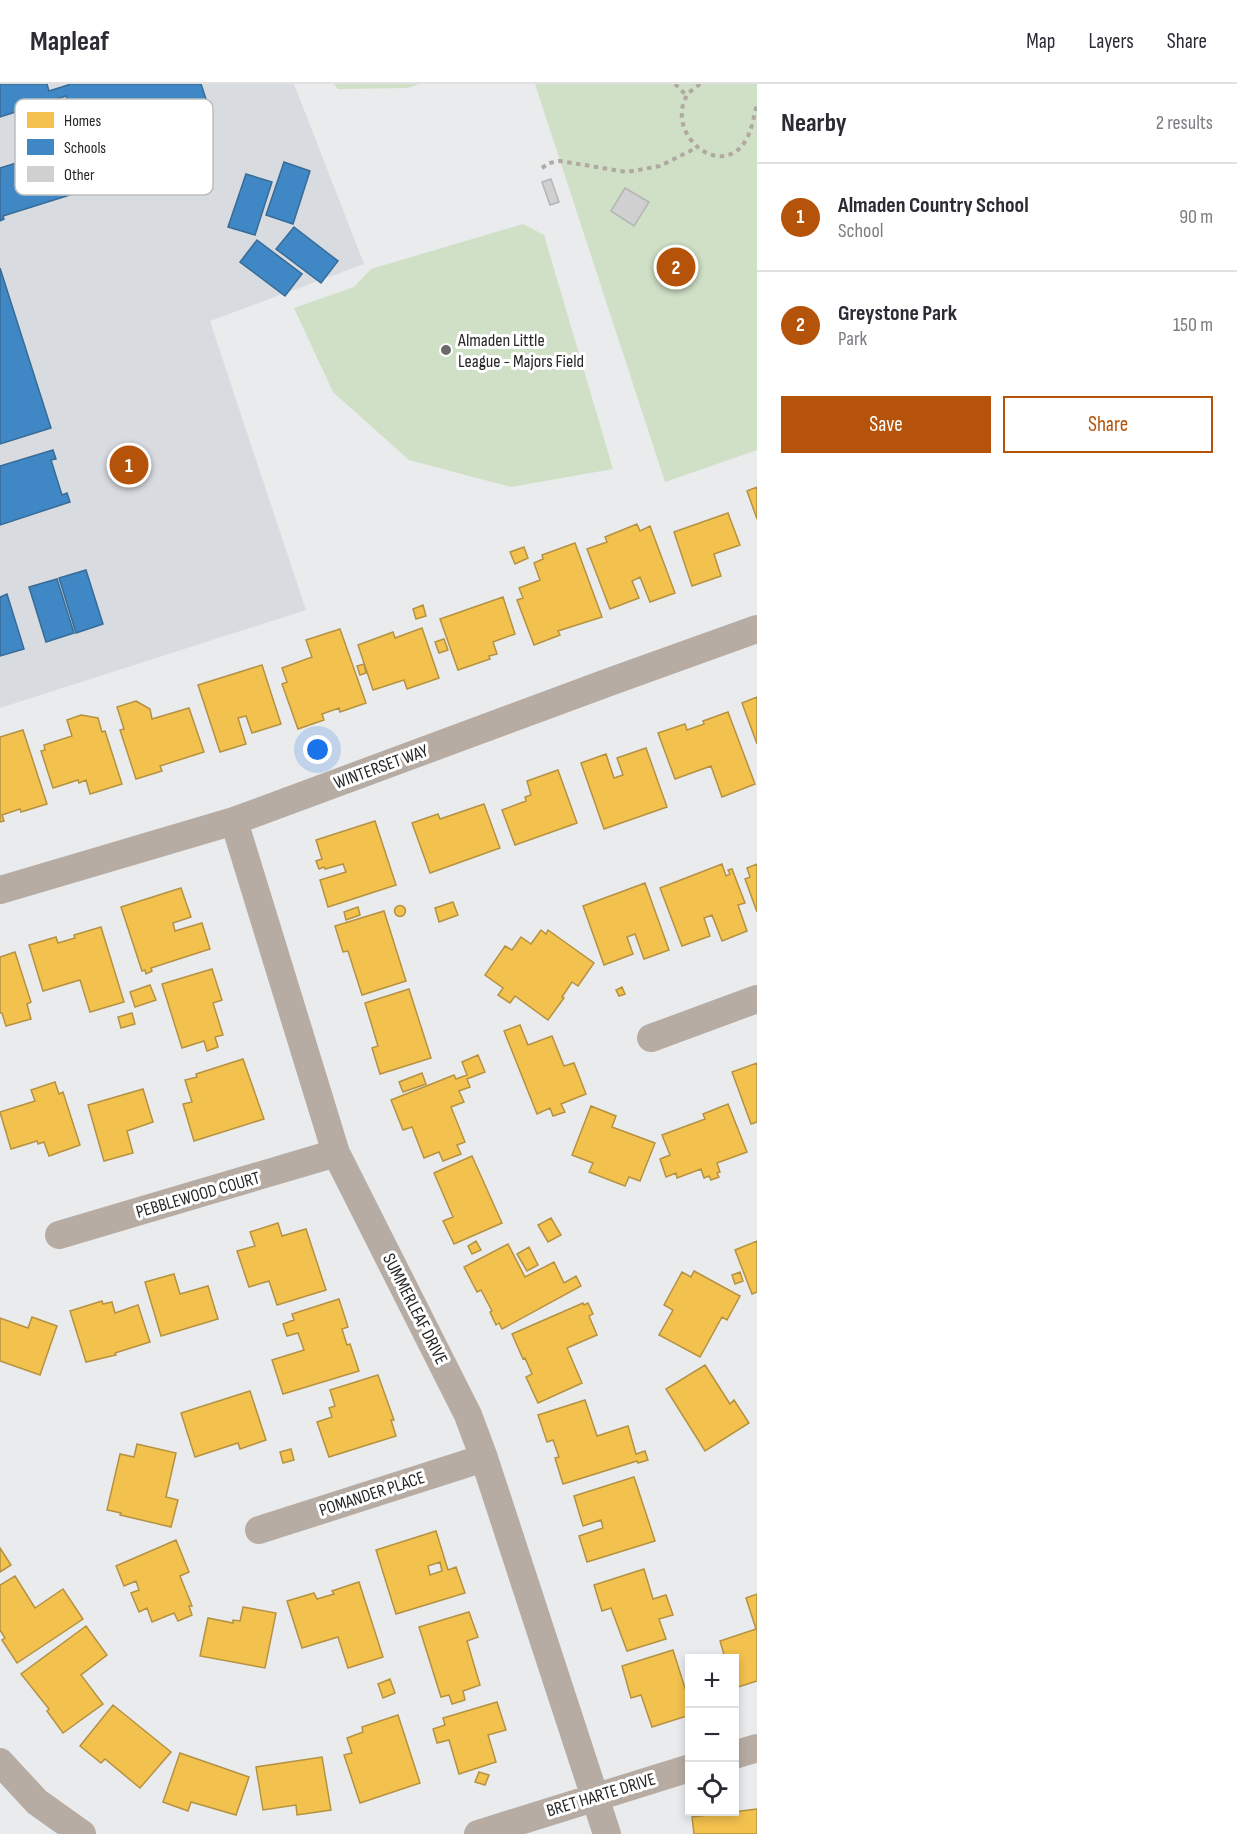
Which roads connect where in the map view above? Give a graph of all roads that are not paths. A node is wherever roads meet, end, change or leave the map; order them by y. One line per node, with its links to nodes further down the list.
1 (757, 629): 2 (street, WINTERSET WAY)
2 (234, 821): 3 (street, WINTERSET WAY); 6 (street, SUMMERLEAF DRIVE)
3 (0, 890)
4 (757, 999): 5 (street)
5 (651, 1038)
6 (336, 1153): 7 (street, PEBBLEWOOD COURT); 8 (street, SUMMERLEAF DRIVE)
7 (59, 1235)
8 (484, 1458): 9 (street, POMANDER PLACE); 14 (street, SUMMERLEAF DRIVE)
9 (259, 1530)
10 (757, 1748): 11 (street)
11 (739, 1754)
12 (0, 1762): 15 (street)
13 (685, 1770): 14 (street, BRET HARTE DRIVE)
14 (595, 1797): 16 (street, BRET HARTE DRIVE); 17 (street, SUMMERLEAF DRIVE)
15 (82, 1834)
16 (478, 1834)
17 (607, 1834)

